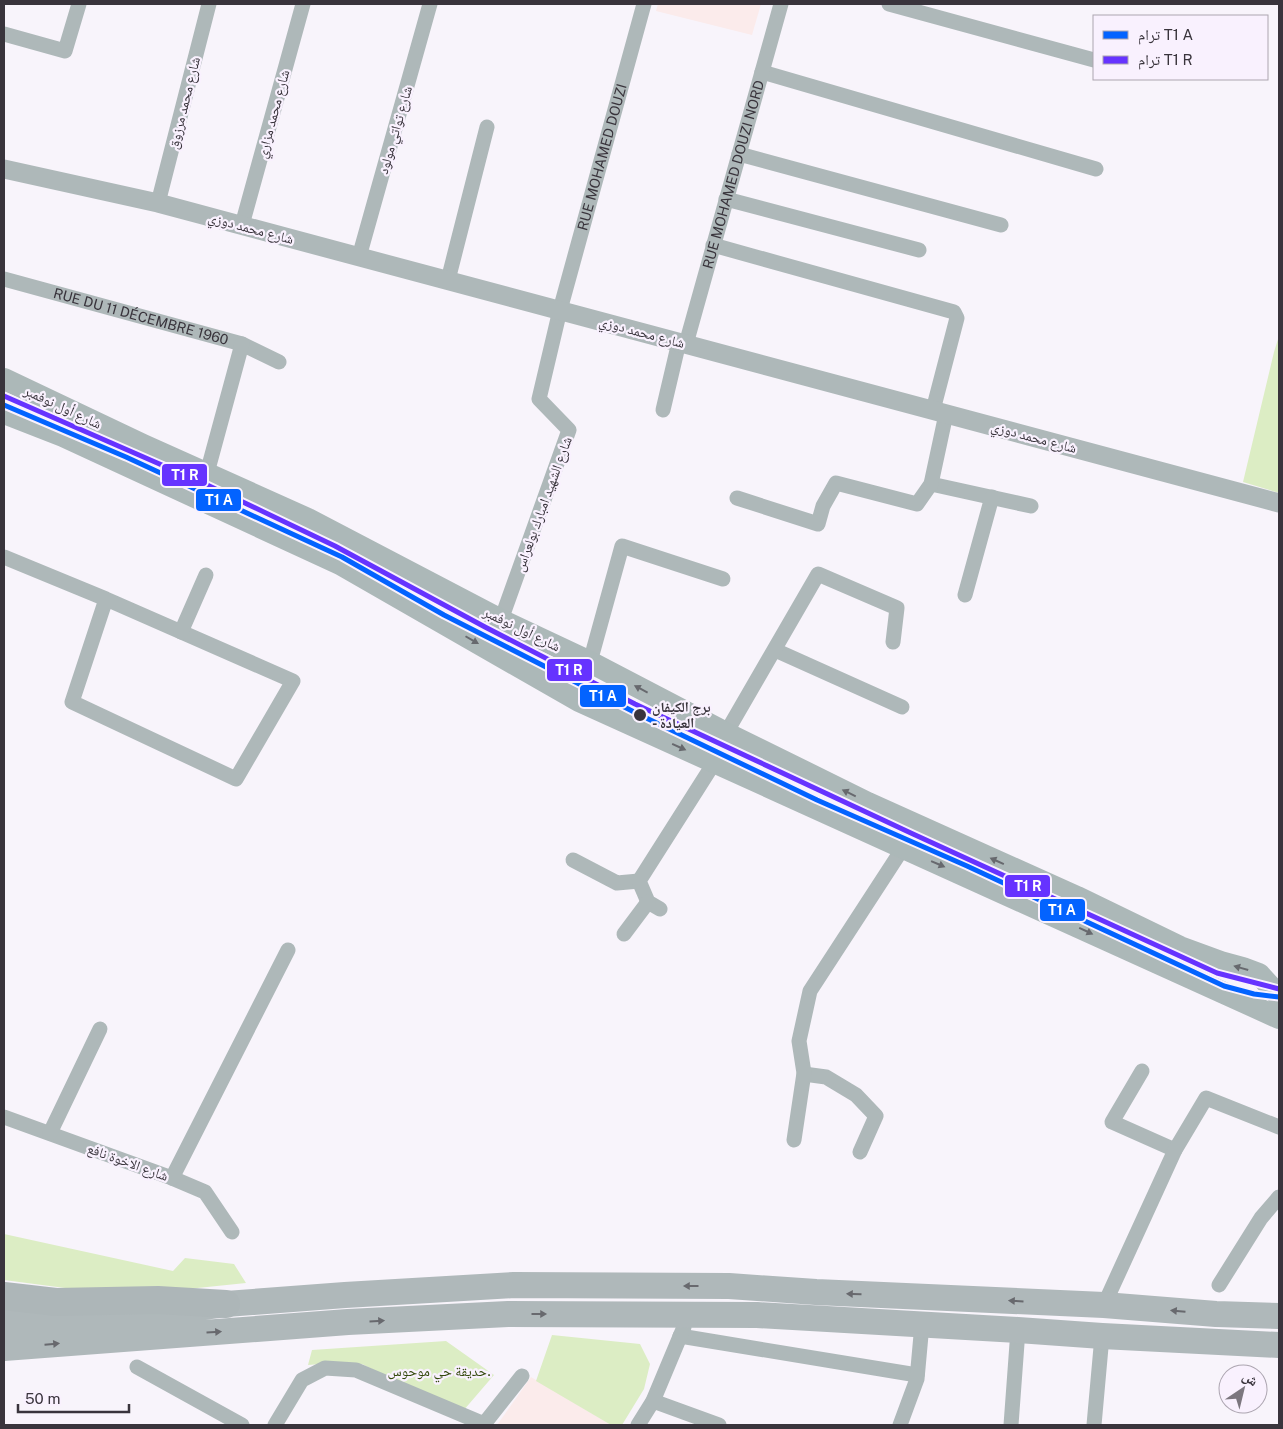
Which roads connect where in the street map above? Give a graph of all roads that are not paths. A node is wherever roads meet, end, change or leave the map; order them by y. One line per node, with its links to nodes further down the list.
1 (79, 4): 8 (street)
2 (210, 4): 16 (street, شارع محمد مرزوق)
3 (303, 4): 17 (street, شارع محمد مزاري)
4 (430, 4): 21 (street, شارع تواتي مولود)
5 (644, 4): 24 (street, RUE MOHAMED DOUZI)
6 (781, 4): 10 (street, RUE MOHAMED DOUZI NORD)
7 (889, 4): 9 (street)
8 (4, 34)
9 (1093, 60)
10 (762, 72): 12 (street, RUE MOHAMED DOUZI NORD); 14 (street)
11 (487, 127): 23 (street)
12 (739, 154): 15 (street, RUE MOHAMED DOUZI NORD); 18 (street)
13 (4, 169): 16 (street, شارع محمد دوزي)
14 (1096, 169)
15 (726, 199): 19 (street, RUE MOHAMED DOUZI NORD); 20 (street)
16 (158, 203): 17 (street, شارع محمد دوزي)
17 (242, 225): 21 (street, شارع محمد دوزي)
18 (1001, 225)
19 (713, 245): 25 (street, RUE MOHAMED DOUZI NORD); 30 (street)
20 (919, 250)
21 (359, 257): 23 (street, شارع محمد دوزي)
22 (4, 279): 26 (street, RUE DU 11 DÉCEMBRE 1960)
23 (448, 280): 24 (street, شارع محمد دوزي)
24 (560, 310): 25 (street, شارع محمد دوزي); 43 (street, شارع الشهيد امبارك بولعراس)
25 (682, 343): 29 (street, RUE MOHAMED DOUZI NORD); 30 (street, شارع محمد دوزي)
26 (242, 344): 27 (street, RUE DU 11 DÉCEMBRE 1960); 32 (street)
27 (278, 362)
28 (4, 379): 32 (main road, شارع أول نوفمبر)
29 (663, 410)
30 (939, 412): 33 (street); 36 (street, شارع محمد دوزي)
31 (4, 413): 50 (main road, شارع أول نوفمبر, one-way to 50)
32 (207, 473): 43 (main road, شارع أول نوفمبر)
33 (931, 484): 34 (street); 35 (street)
34 (738, 498)
35 (992, 498): 37 (street); 41 (street)
36 (1279, 503)
37 (1032, 506)
38 (4, 557): 42 (street)
39 (206, 575): 44 (street)
40 (723, 579): 47 (street)
41 (965, 595)
42 (106, 599): 44 (street); 44 (street)
43 (501, 620): 47 (main road, شارع أول نوفمبر)
44 (181, 632)
45 (893, 642): 46 (street)
46 (775, 650): 48 (street); 49 (street)
47 (590, 662): 49 (main road, شارع أول نوفمبر, one-way to 47)
48 (902, 707)
49 (726, 733): 56 (main road, شارع أول نوفمبر, one-way to 49)
50 (714, 763): 51 (main road, شارع أول نوفمبر); 53 (street)
51 (903, 848): 57 (main road, شارع أول نوفمبر, one-way to 57); 60 (street)
52 (573, 860): 53 (street)
53 (639, 881): 54 (street)
54 (624, 934)
55 (288, 950): 67 (street)
56 (1279, 996)
57 (1279, 1018)
58 (100, 1029): 63 (street)
59 (1142, 1071): 65 (street)
60 (804, 1074): 64 (street); 66 (street)
61 (4, 1117): 63 (street, شارع الاخوة نافع)
62 (1279, 1127): 65 (street)
63 (50, 1133): 67 (street, شارع الاخوة نافع)
64 (794, 1140)
65 (1175, 1150): 73 (street)
66 (860, 1152)
67 (172, 1178): 69 (street, شارع الاخوة نافع)
68 (1278, 1198): 70 (street)
69 (232, 1232)
70 (1219, 1284)
71 (4, 1296): 72 (highway)
72 (226, 1304): 73 (highway, one-way to 72); 77 (highway)
73 (1104, 1305): 75 (highway, one-way to 73)
74 (1279, 1310): 75 (highway)
75 (1216, 1314): 76 (highway)
76 (1279, 1316)
77 (4, 1323)
78 (922, 1324): 79 (highway); 80 (highway); 85 (street)
79 (685, 1325): 83 (highway, one-way to 79); 85 (street); 87 (street)
80 (1018, 1330): 81 (highway); 93 (street)
81 (1102, 1336): 82 (highway); 94 (street)
82 (1279, 1345)
83 (4, 1348)
84 (137, 1367): 88 (street)
85 (917, 1375): 92 (street)
86 (522, 1376): 89 (street)
87 (653, 1401): 90 (street); 91 (street)
88 (242, 1425)
89 (275, 1425)
90 (638, 1425)
91 (719, 1425)
92 (900, 1425)
93 (1011, 1425)
94 (1094, 1425)

